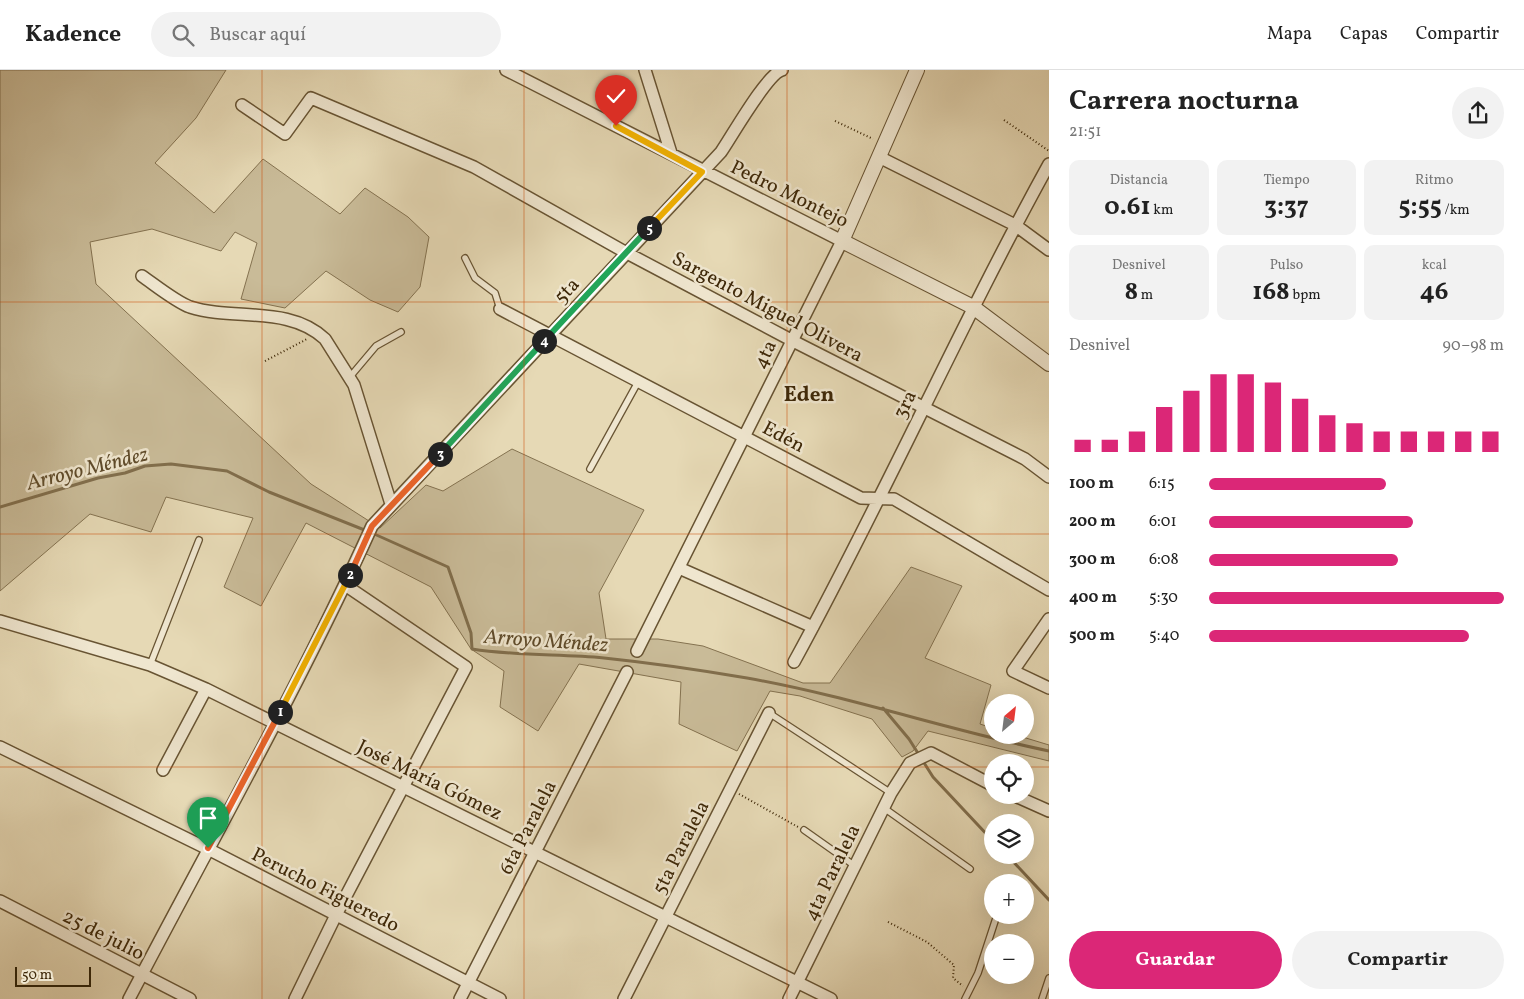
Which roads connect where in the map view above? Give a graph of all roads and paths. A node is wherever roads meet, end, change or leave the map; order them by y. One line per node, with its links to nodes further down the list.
1 (506, 70): 10 (street, Pedro Montejo)
2 (645, 70): 10 (street)
3 (918, 70): 8 (street, 4ta)
4 (779, 71): 12 (street, 5ta)
5 (242, 105): 16 (street, Sargento Miguel Olivera)
6 (1004, 120): 9 (path)
7 (834, 121): 8 (path)
8 (882, 151): 13 (street); 14 (street, 4ta)
9 (1049, 151)
10 (671, 153): 12 (street, Pedro Montejo)
11 (1049, 164): 13 (street, 3ra)
12 (702, 172): 14 (street, Pedro Montejo); 16 (street, 5ta)
13 (1015, 225): 15 (street); 19 (street, 3ra)
14 (842, 241): 19 (street, Pedro Montejo); 24 (street, 4ta)
15 (1049, 250)
16 (626, 252): 23 (street, 5ta); 24 (street, Sargento Miguel Olivera)
17 (466, 258): 20 (lane)
18 (142, 276): 22 (street)
19 (973, 307): 26 (street, Pedro Montejo); 29 (street, 3ra)
20 (500, 309): 23 (street, Edén)
21 (401, 332): 27 (lane)
22 (319, 333): 25 (path); 27 (street)
23 (548, 336): 28 (street, Edén); 34 (street, 5ta)
24 (793, 341): 29 (street, Sargento Miguel Olivera); 30 (street, 4ta)
25 (265, 361)
26 (1049, 364)
27 (349, 378): 34 (street)
28 (638, 382): 30 (street, Edén); 31 (lane)
29 (923, 408): 32 (street, Sargento Miguel Olivera); 33 (street, 3ra)
30 (745, 437): 33 (street, Edén); 36 (street, 4ta)
31 (590, 469)
32 (1049, 477)
33 (878, 500): 38 (street, Edén); 41 (street, 3ra)
34 (392, 504): 37 (street, 5ta)
35 (199, 540): 44 (lane)
36 (679, 568): 41 (street); 42 (street, 4ta)
37 (345, 585): 49 (street, 5ta); 53 (street)
38 (1049, 590)
39 (0, 621): 44 (street, José María Gómez)
40 (1048, 622): 46 (street)
41 (813, 628): 43 (street, 3ra)
42 (638, 651)
43 (794, 662)
44 (150, 665): 47 (street, José María Gómez)
45 (626, 672): 61 (street, 6ta Paralela)
46 (1049, 688)
47 (206, 689): 49 (street, José María Gómez); 51 (street)
48 (769, 713): 54 (street, 5ta Paralela); 55 (lane)
49 (274, 723): 53 (street, José María Gómez); 60 (street, 5ta)
50 (0, 747): 60 (street, Perucho Figueredo)
51 (163, 770)
52 (984, 781): 55 (street, 4ta Paralela)
53 (404, 788): 61 (street, José María Gómez); 65 (street)
54 (730, 790): 59 (path); 66 (street, 5ta Paralela)
55 (892, 793): 57 (street, 4ta Paralela)
56 (1032, 804): 58 (street)
57 (884, 808): 62 (street, 4ta Paralela); 63 (lane)
58 (1049, 812)
59 (804, 830): 62 (lane)
60 (208, 848): 65 (street, Perucho Figueredo); 69 (street, 5ta)
61 (535, 852): 66 (street, José María Gómez); 72 (street, 6ta Paralela)
62 (855, 866): 71 (street, 4ta Paralela)
63 (970, 869)
64 (0, 901): 69 (street, 25 de julio)
65 (336, 915): 72 (street, Perucho Figueredo); 76 (street)
66 (666, 916): 71 (street, José María Gómez); 79 (street, 5ta Paralela)
67 (888, 922): 73 (path)
68 (994, 924): 73 (lane)
69 (142, 974): 74 (street, 5ta); 75 (street, 25 de julio)
70 (1049, 978): 83 (lane)
71 (798, 981): 80 (street, 4ta Paralela); 81 (street, José María Gómez)
72 (468, 983): 77 (street, 6ta Paralela); 78 (street, Perucho Figueredo)
73 (969, 991): 82 (lane)
74 (129, 999)
75 (190, 999)
76 (295, 999)
77 (460, 999)
78 (500, 999)
79 (624, 999)
80 (789, 999)
81 (831, 999)
82 (965, 999)
83 (1042, 999)

